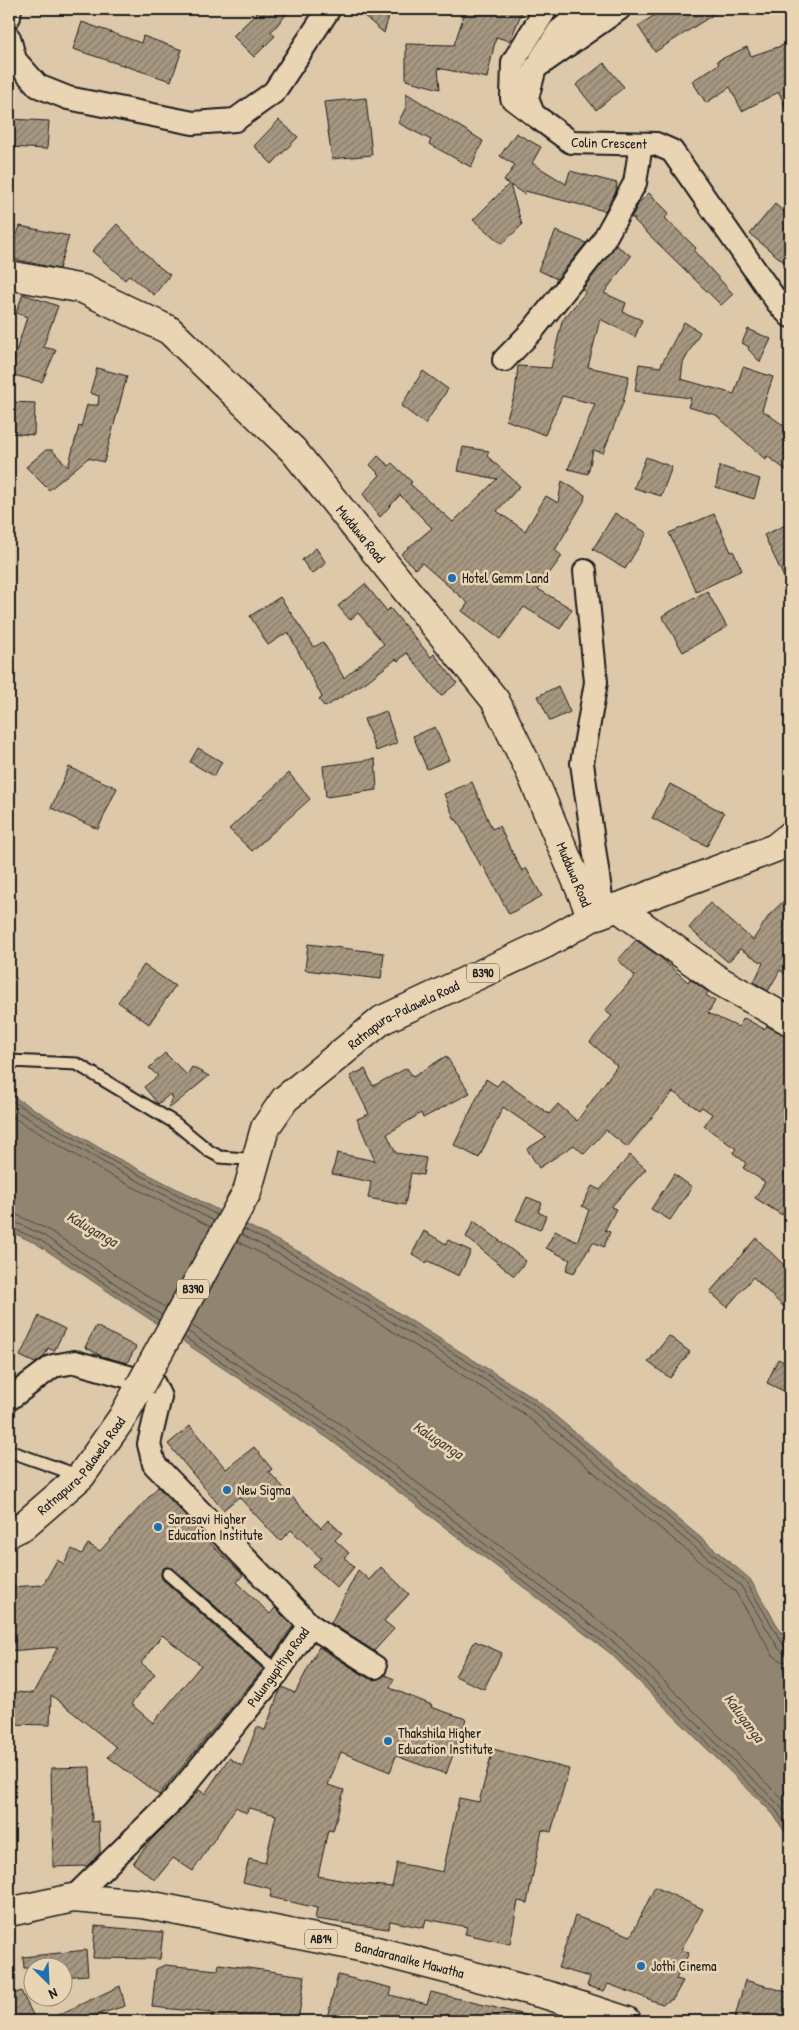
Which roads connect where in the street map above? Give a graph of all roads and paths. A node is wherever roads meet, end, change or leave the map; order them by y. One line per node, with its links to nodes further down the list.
1 (10, 9): 6 (street)
2 (329, 9): 7 (street)
3 (546, 9): 9 (street, Colin Crescent)
4 (587, 9): 8 (street)
5 (619, 9): 8 (street)
6 (9, 17)
7 (9, 38)
8 (535, 68): 9 (street)
9 (533, 114): 10 (street, Colin Crescent)
10 (641, 144): 12 (street, Colin Crescent); 13 (street)
11 (9, 275): 16 (main road, Mudduwa Road)
12 (790, 316)
13 (504, 360)
14 (585, 571): 16 (street)
15 (790, 836): 16 (main road, Ratnapura-Palawela Road / B390)
16 (604, 912): 17 (main road); 19 (main road, Ratnapura-Palawela Road / B390)
17 (790, 1021)
18 (9, 1061): 19 (lane)
19 (256, 1160): 22 (main road, Ratnapura-Palawela Road / B390, bridge)
20 (9, 1399): 25 (street, Pulungupitiya Road)
21 (9, 1451): 22 (lane)
22 (81, 1476): 23 (main road, Ratnapura-Palawela Road / B390)
23 (9, 1533)
24 (168, 1574): 27 (lane)
25 (310, 1626): 26 (street); 27 (street, Pulungupitiya Road)
26 (375, 1667)
27 (278, 1672): 28 (street, Pulungupitiya Road)
28 (73, 1898): 29 (main road, Bandaranaike Mawatha / AB14); 30 (main road, Bandaranaike Mawatha / AB14)
29 (9, 1912)
30 (627, 2021)

